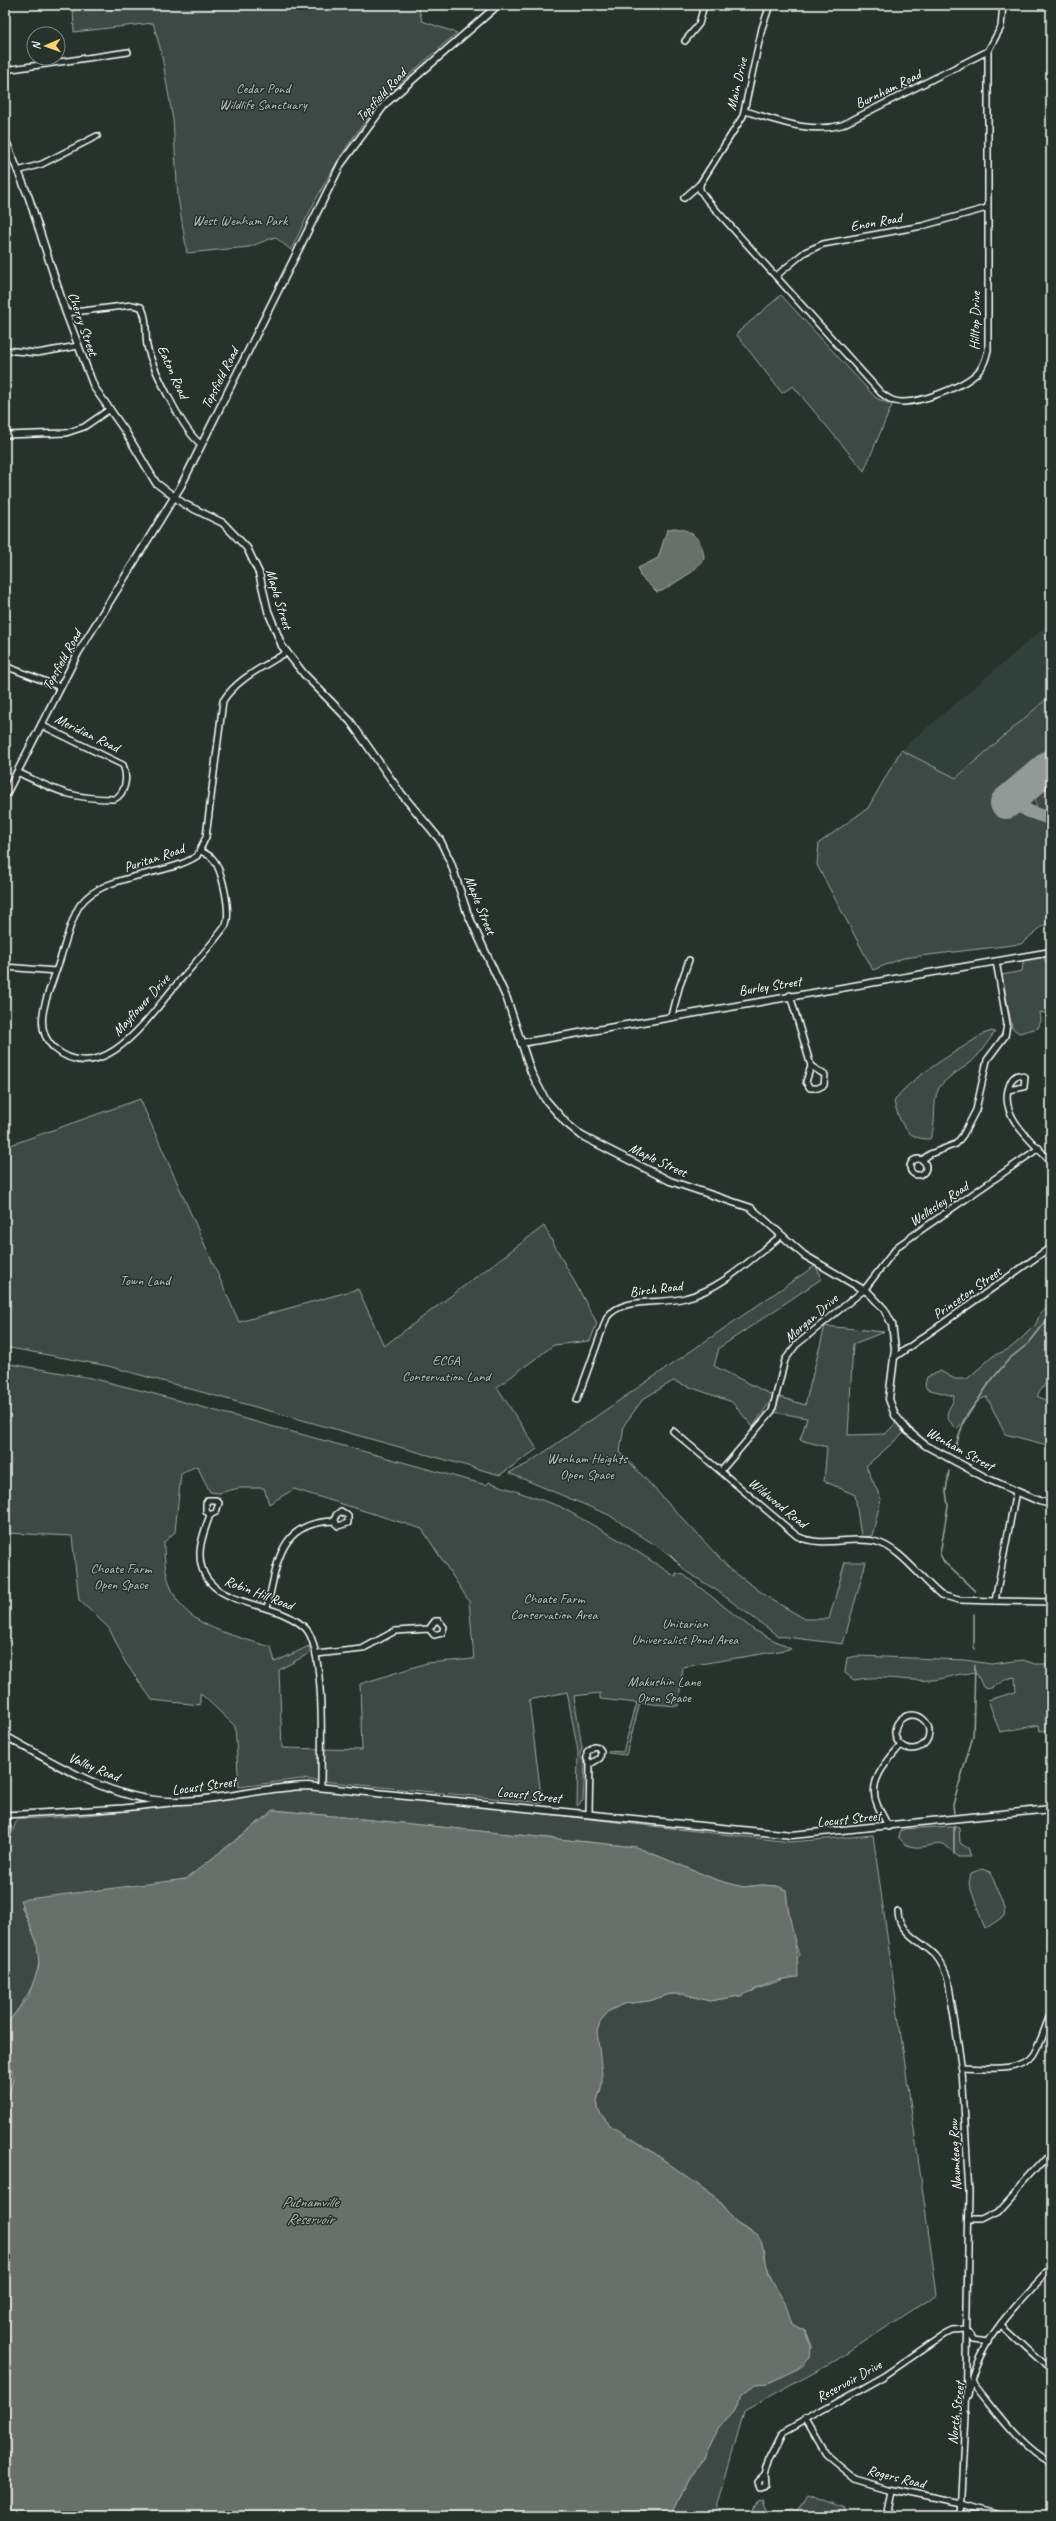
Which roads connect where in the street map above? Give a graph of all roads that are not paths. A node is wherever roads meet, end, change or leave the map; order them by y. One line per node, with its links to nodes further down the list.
1 (498, 5): 22 (main road, Topsfield Road)
2 (704, 5): 5 (street)
3 (770, 5): 9 (street, Main Drive)
4 (1003, 5): 6 (street)
5 (685, 41)
6 (988, 51): 9 (street, Burnham Road); 15 (street, Hilltop Drive)
7 (128, 52): 8 (street)
8 (5, 70)
9 (745, 111): 13 (street, Main Drive)
10 (96, 136): 12 (street)
11 (5, 139): 12 (main road, Cherry Street)
12 (18, 171): 17 (main road, Cherry Street)
13 (700, 184): 14 (street, Main Drive); 16 (street, Hilltop Drive)
14 (684, 198)
15 (987, 208): 16 (street, Enon Road); 16 (street, Hilltop Drive)
16 (776, 276)
17 (66, 313): 18 (main road, Cherry Street); 22 (street, Eaton Road)
18 (78, 346): 19 (street); 20 (main road, Cherry Street)
19 (5, 350)
20 (110, 409): 21 (street); 23 (main road, Cherry Street)
21 (5, 435)
22 (201, 444): 23 (main road, Topsfield Road)
23 (174, 497): 24 (main road, Maple Street); 26 (main road, Topsfield Road)
24 (287, 652): 30 (street, Puritan Road); 38 (main road, Maple Street)
25 (5, 666): 26 (street)
26 (60, 687): 27 (main road, Topsfield Road)
27 (41, 725): 28 (main road, Topsfield Road); 28 (street, Meridian Road)
28 (17, 772): 29 (main road, Topsfield Road)
29 (5, 796)
30 (201, 851): 35 (street, Puritan Road); 35 (street, Mayflower Drive)
31 (1051, 952): 33 (main road, Burley Street)
32 (689, 960): 37 (street)
33 (996, 961): 36 (main road, Burley Street); 42 (street)
34 (5, 967): 35 (street)
35 (56, 971)
36 (790, 995): 37 (main road, Burley Street); 39 (street)
37 (672, 1016): 38 (main road, Burley Street)
38 (521, 1043): 44 (main road, Maple Street)
39 (811, 1066): 39 (street)
40 (1008, 1090): 41 (street)
41 (1039, 1148): 43 (street); 47 (street, Wellesley Road)
42 (922, 1160)
43 (1051, 1162)
44 (782, 1235): 46 (main road, Maple Street); 49 (street, Birch Road)
45 (1051, 1247): 48 (street, Princeton Street)
46 (811, 1260): 47 (main road, Wenham Street)
47 (864, 1290): 48 (main road, Wenham Street); 51 (street, Morgan Drive)
48 (895, 1357): 52 (main road, Wenham Street)
49 (577, 1400)
50 (673, 1432): 51 (street, Wildwood Road)
51 (721, 1471): 56 (street, Wildwood Road)
52 (1016, 1491): 53 (main road, Wenham Street); 56 (street)
53 (1051, 1504)
54 (210, 1515): 58 (street, Robin Hill Road)
55 (335, 1521): 58 (street)
56 (995, 1601): 57 (street, Wildwood Road)
57 (1051, 1602)
58 (267, 1608): 60 (street, Robin Hill Road)
59 (429, 1629): 60 (street)
60 (316, 1654): 64 (street, Robin Hill Road)
61 (5, 1736): 65 (main road, Valley Road)
62 (901, 1745): 62 (street); 69 (street)
63 (590, 1764): 67 (street)
64 (321, 1787): 65 (main road, Locust Street); 67 (main road, Locust Street)
65 (180, 1801): 68 (street, Locust Street)
66 (1051, 1809): 69 (main road, Locust Street)
67 (589, 1814): 69 (main road, Locust Street)
68 (5, 1815): 70 (street)
69 (888, 1827)
70 (5, 1842)
71 (898, 1912): 73 (street, Naumkeag Row)
72 (1051, 2012): 73 (street)
73 (962, 2067): 75 (street, Naumkeag Row)
74 (1051, 2153): 75 (street)
75 (969, 2220): 78 (street, Naumkeag Row)
76 (1051, 2267): 77 (street, North Street)
77 (1001, 2324): 79 (street, North Street); 81 (street)
78 (966, 2330): 79 (street); 84 (street, Naumkeag Row); 85 (street, Reservoir Drive)
79 (989, 2342): 83 (street, North Street)
80 (1051, 2361): 81 (street)
81 (1045, 2365): 82 (street)
82 (1051, 2370)
83 (972, 2381): 84 (street, North Street); 86 (street)
84 (965, 2418): 89 (street, North Street)
85 (805, 2419): 87 (street, Reservoir Drive); 88 (street, Rogers Road)
86 (1051, 2463)
87 (765, 2476)
88 (892, 2490): 89 (street, Rogers Road); 91 (street)
89 (962, 2504): 90 (street, Rogers Road); 92 (street, North Street)
90 (984, 2511): 93 (street); 94 (street, Rogers Road)
91 (887, 2516)
92 (961, 2516)
93 (978, 2516)
94 (1001, 2516)

